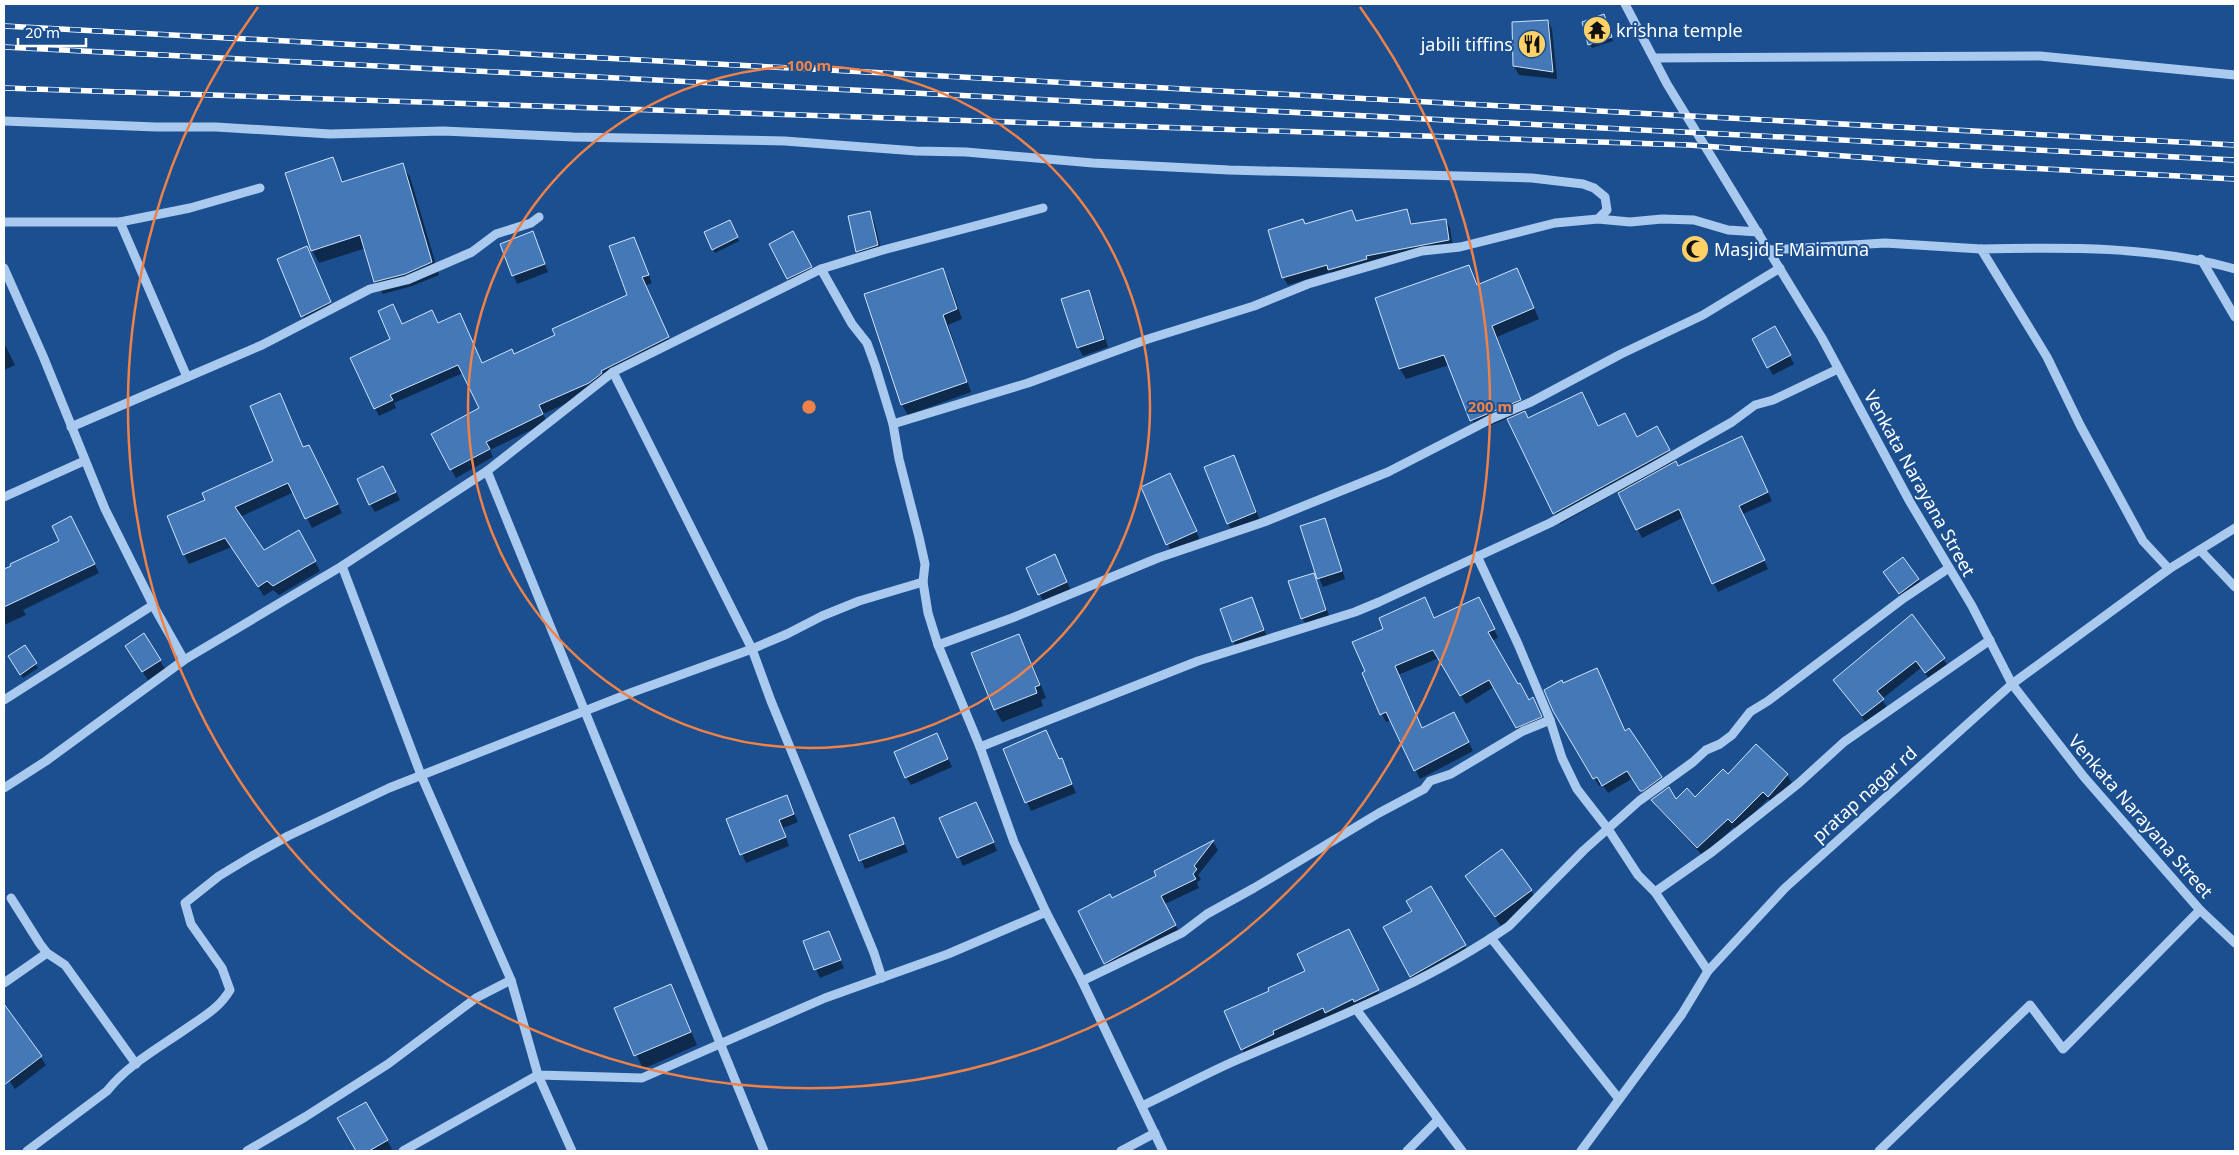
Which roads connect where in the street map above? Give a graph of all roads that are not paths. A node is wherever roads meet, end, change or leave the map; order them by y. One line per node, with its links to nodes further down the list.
1 (1625, 4): 2 (street, Venkata Narayana Street)
2 (1655, 58): 3 (street); 11 (street, Venkata Narayana Street)
3 (2235, 75)
4 (4, 121): 8 (street)
5 (260, 188): 10 (street)
6 (1043, 208): 17 (street)
7 (539, 218): 22 (street)
8 (1598, 219): 11 (street); 23 (street)
9 (4, 222): 10 (street)
10 (120, 222): 22 (street)
11 (1758, 232): 13 (street, Venkata Narayana Street)
12 (1981, 249): 13 (street); 14 (street); 33 (street)
13 (1770, 250): 16 (street, Venkata Narayana Street)
14 (2201, 259): 18 (street); 19 (street)
15 (4, 268): 24 (street)
16 (1780, 268): 20 (street, Venkata Narayana Street); 38 (street)
17 (821, 269): 21 (street); 23 (street)
18 (2235, 269)
19 (2235, 317)
20 (1838, 368): 30 (street); 32 (street, Venkata Narayana Street)
21 (613, 372): 26 (street); 39 (street)
22 (187, 377): 24 (street)
23 (893, 424): 34 (street)
24 (71, 427): 25 (street)
25 (84, 461): 27 (street); 36 (street)
26 (488, 471): 31 (street); 43 (street)
27 (4, 497)
28 (2235, 528): 29 (street, pratap nagar rd)
29 (2200, 550): 33 (street, pratap nagar rd); 35 (street)
30 (1477, 556): 44 (street); 45 (street)
31 (342, 566): 40 (street); 46 (street)
32 (1949, 568): 37 (street, Venkata Narayana Street); 48 (street)
33 (2169, 569): 41 (street, pratap nagar rd)
34 (922, 582): 38 (street); 39 (street)
35 (2235, 587)
36 (153, 605): 40 (street); 42 (street)
37 (1990, 640): 41 (street, Venkata Narayana Street); 49 (street)
38 (938, 645): 45 (street)
39 (752, 649): 43 (street); 57 (street)
40 (184, 660): 47 (street)
41 (2012, 684): 51 (street, Venkata Narayana Street); 56 (street, pratap nagar rd)
42 (4, 700)
43 (585, 711): 46 (street); 62 (street)
44 (1550, 720): 48 (street); 59 (street)
45 (980, 747): 52 (street)
46 (421, 775): 58 (street); 63 (street)
47 (4, 788)
48 (1608, 829): 49 (street); 53 (street)
49 (1655, 892): 56 (street)
50 (11, 898): 55 (street)
51 (2200, 910): 54 (street, Venkata Narayana Street); 79 (street)
52 (1046, 912): 57 (street); 59 (street)
53 (1491, 938): 61 (street); 65 (street)
54 (2235, 943)
55 (47, 953): 60 (street); 63 (street)
56 (1708, 971): 65 (street, pratap nagar rd)
57 (882, 978): 62 (street)
58 (511, 980): 64 (street); 70 (street)
59 (1082, 981): 66 (street)
60 (4, 983)
61 (1356, 1009): 66 (street); 67 (street)
62 (720, 1043): 64 (street); 73 (street)
63 (136, 1064): 69 (street)
64 (538, 1075): 71 (street); 72 (street)
65 (1619, 1099): 78 (street, pratap nagar rd)
66 (1142, 1106): 68 (street)
67 (1438, 1120): 76 (street); 77 (street)
68 (1154, 1133): 74 (street); 75 (street)
69 (27, 1151)
70 (247, 1151)
71 (403, 1151)
72 (572, 1151)
73 (764, 1151)
74 (1121, 1151)
75 (1163, 1151)
76 (1407, 1151)
77 (1462, 1151)
78 (1581, 1151)
79 (1879, 1151)

